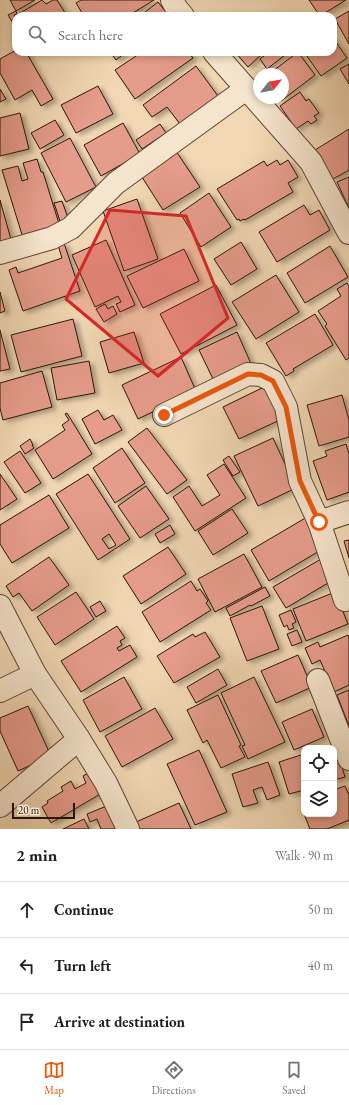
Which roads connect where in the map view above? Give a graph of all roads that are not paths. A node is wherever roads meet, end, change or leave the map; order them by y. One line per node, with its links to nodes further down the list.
1 (172, 0): 2 (street)
2 (180, 12)
3 (217, 56): 4 (street)
4 (246, 89): 5 (street); 6 (street)
5 (349, 233)
6 (0, 253)
7 (164, 415): 9 (street)
8 (349, 512): 9 (street)
9 (319, 522): 10 (street)
10 (345, 600)
11 (0, 606): 12 (street)
12 (35, 674): 14 (street); 15 (street)
13 (318, 680): 16 (street)
14 (0, 691)
15 (79, 739): 17 (street); 18 (street)
16 (349, 760)
17 (0, 806)
18 (128, 829)

